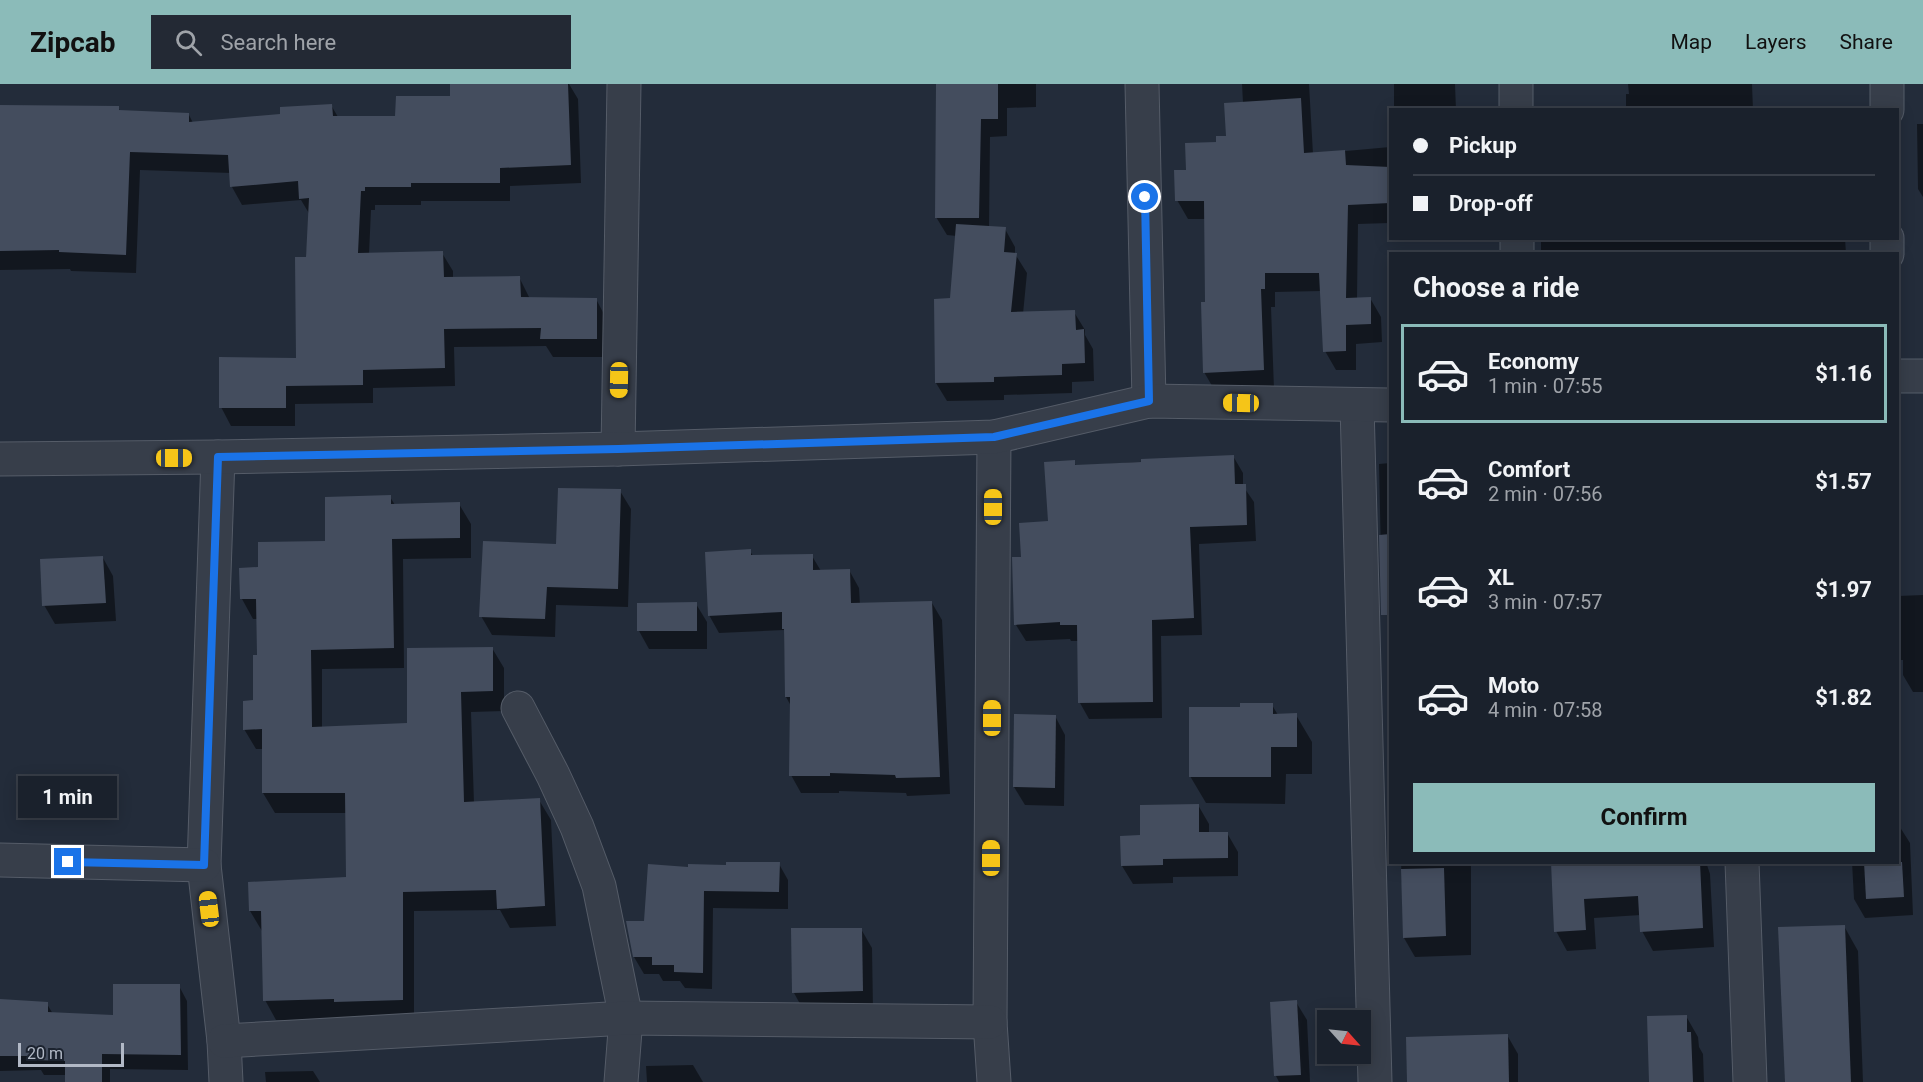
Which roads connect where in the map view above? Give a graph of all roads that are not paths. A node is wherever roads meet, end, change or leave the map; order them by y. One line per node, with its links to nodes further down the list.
1 (624, 84): 13 (street)
2 (1142, 84): 9 (street)
3 (1516, 84): 5 (street)
4 (1887, 84): 6 (street)
5 (1516, 108)
6 (1887, 108)
7 (1899, 376): 8 (street)
8 (1923, 376)
9 (1149, 401): 10 (street); 12 (street)
10 (1357, 405): 11 (street); 26 (street)
11 (1389, 405)
12 (994, 437): 13 (street); 21 (street)
13 (618, 449): 14 (street)
14 (218, 457): 15 (street); 19 (street)
15 (0, 459)
16 (519, 708): 20 (street)
17 (0, 860): 19 (street)
18 (1742, 864): 27 (street)
19 (204, 865): 22 (street)
20 (626, 1018): 21 (street); 22 (street); 24 (street)
21 (990, 1022): 25 (street)
22 (224, 1041): 23 (street)
23 (226, 1082)
24 (621, 1082)
25 (994, 1082)
26 (1375, 1082)
27 (1750, 1082)

